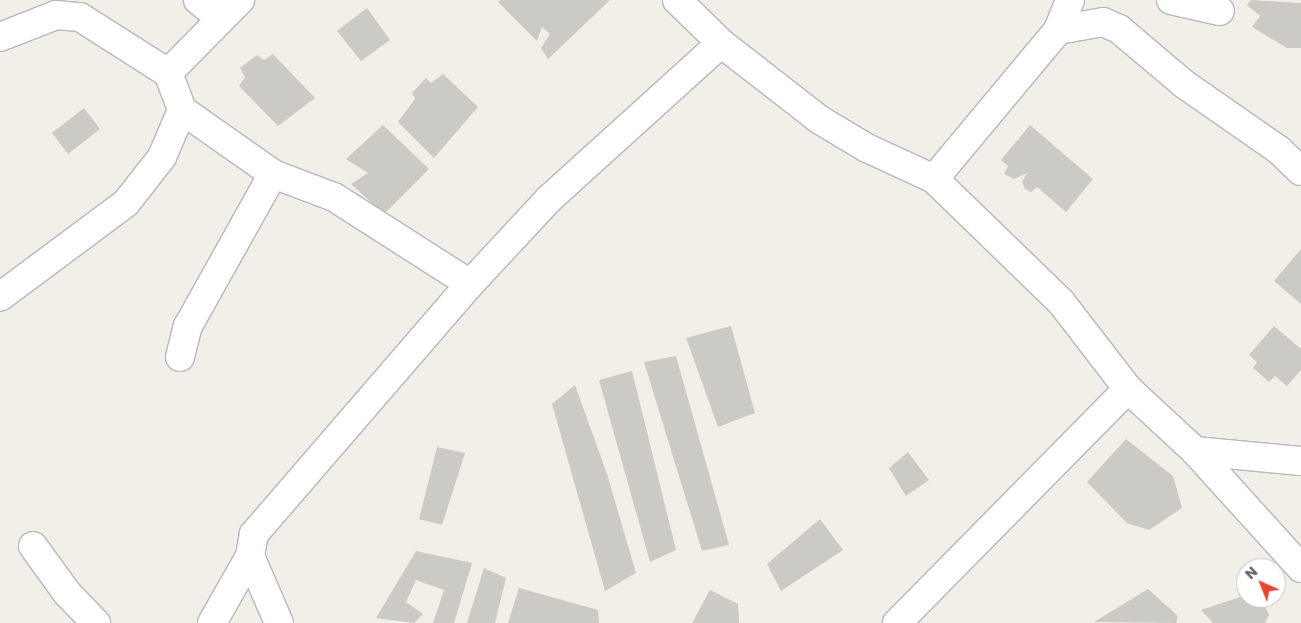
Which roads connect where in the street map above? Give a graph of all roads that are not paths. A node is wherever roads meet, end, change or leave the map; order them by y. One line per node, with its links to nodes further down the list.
1 (198, 0): 7 (street)
2 (240, 0): 7 (street)
3 (677, 0): 10 (street)
4 (1070, 0): 8 (street)
5 (1172, 0): 6 (street)
6 (1220, 11)
7 (220, 18): 11 (street)
8 (1058, 30): 13 (street); 15 (street)
9 (0, 37): 11 (street)
10 (721, 43): 15 (street); 16 (street)
11 (168, 74): 12 (street)
12 (182, 110): 14 (street); 17 (street)
13 (1301, 171)
14 (273, 174): 16 (street); 18 (street)
15 (934, 179): 19 (street)
16 (470, 284): 23 (street)
17 (0, 297)
18 (180, 356)
19 (1128, 389): 20 (street); 28 (street)
20 (1195, 451): 21 (street); 24 (street)
21 (1301, 462)
22 (33, 546): 25 (street)
23 (250, 556): 26 (street); 27 (street)
24 (1301, 568)
25 (96, 623)
26 (212, 623)
27 (279, 623)
28 (897, 623)

